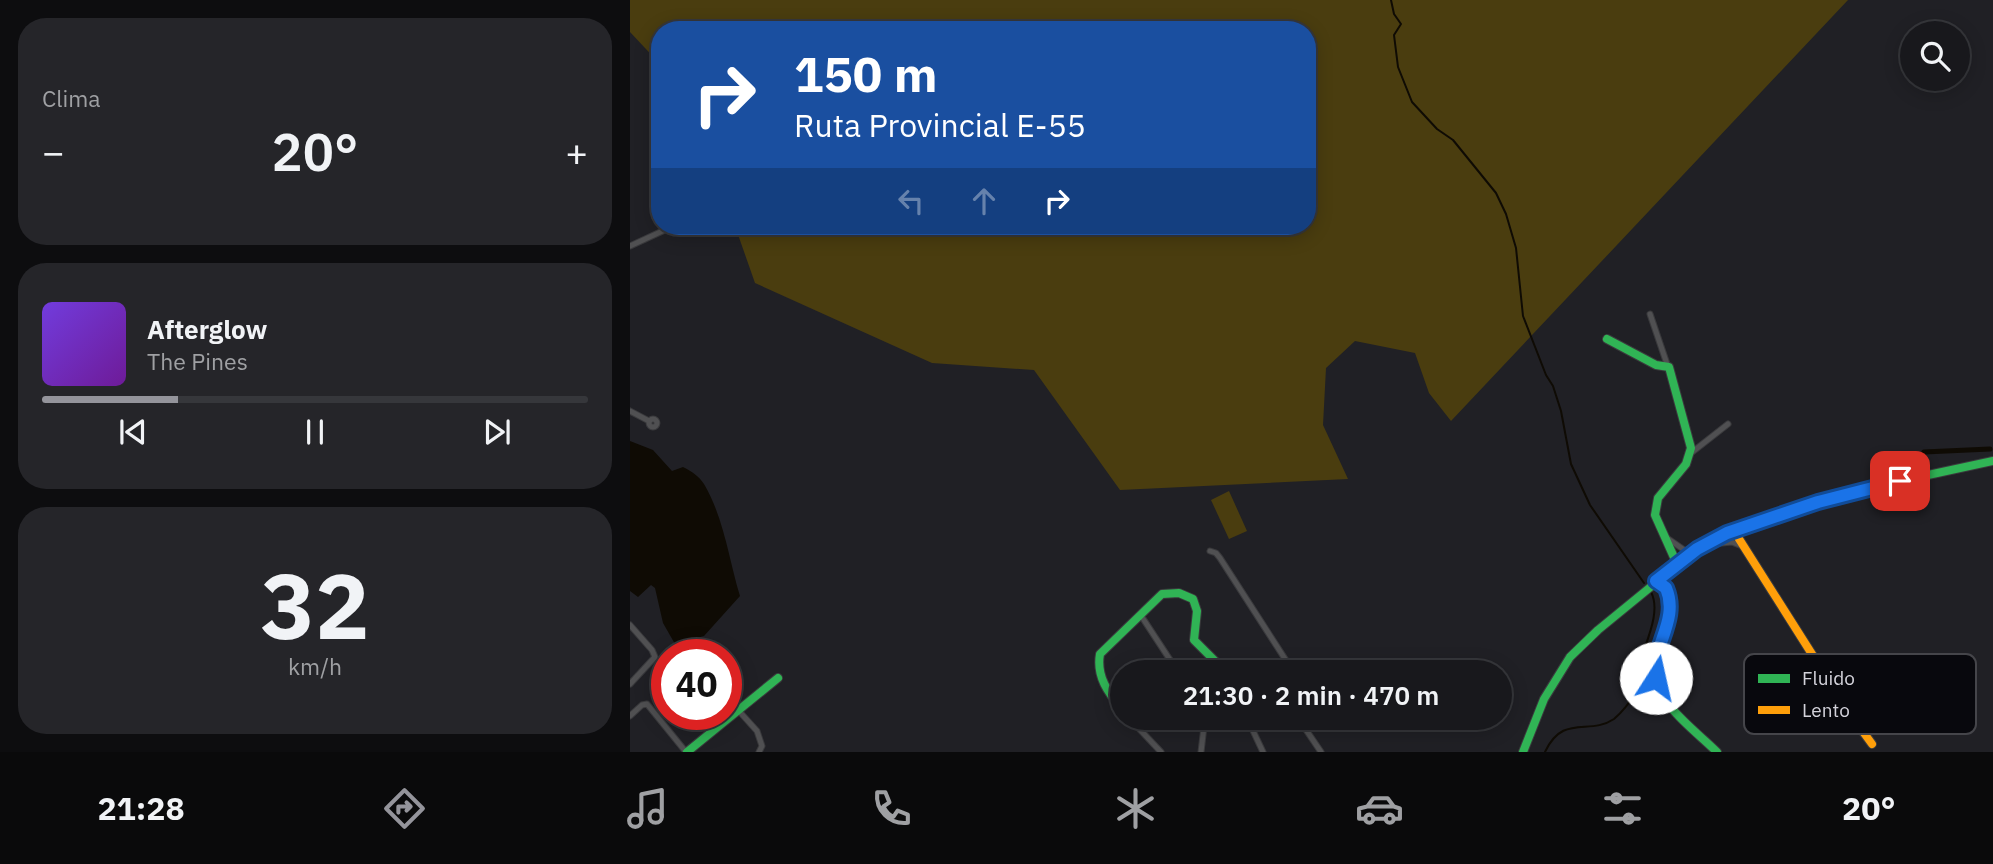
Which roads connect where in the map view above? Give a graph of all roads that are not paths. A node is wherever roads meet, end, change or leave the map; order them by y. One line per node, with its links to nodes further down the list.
1 (654, 235): 2 (street)
2 (630, 246)
3 (1650, 314): 5 (street)
4 (1606, 339): 5 (street)
5 (1669, 367): 9 (street)
6 (630, 411): 7 (street)
7 (649, 421)
8 (1728, 424): 9 (street)
9 (1690, 453): 12 (street)
10 (1993, 461): 11 (street)
11 (1734, 531): 13 (street); 14 (street)
12 (1665, 536): 16 (street); 17 (street)
13 (1704, 545): 14 (street); 16 (street)
14 (1746, 548): 21 (street)
15 (1210, 551): 24 (street)
16 (1690, 554): 17 (street)
17 (1677, 564): 18 (street)
18 (1656, 581): 44 (street); 45 (street)
19 (1140, 614): 22 (street); 23 (street); 27 (street)
20 (630, 626): 26 (street)
21 (1813, 654)
22 (1170, 660)
23 (1217, 660)
24 (1286, 660)
25 (778, 678): 28 (street)
26 (630, 684)
27 (1110, 694)
28 (742, 707)
29 (742, 715): 39 (street)
30 (630, 716): 38 (street)
31 (713, 730): 38 (street)
32 (1140, 730): 40 (street)
33 (1204, 730): 41 (street)
34 (1253, 730): 42 (street)
35 (1306, 730): 43 (street)
36 (1865, 734): 37 (street)
37 (1872, 744)
38 (686, 752)
39 (759, 752)
40 (1161, 752)
41 (1201, 752)
42 (1264, 752)
43 (1321, 752)
44 (1523, 752)
45 (1717, 752)

